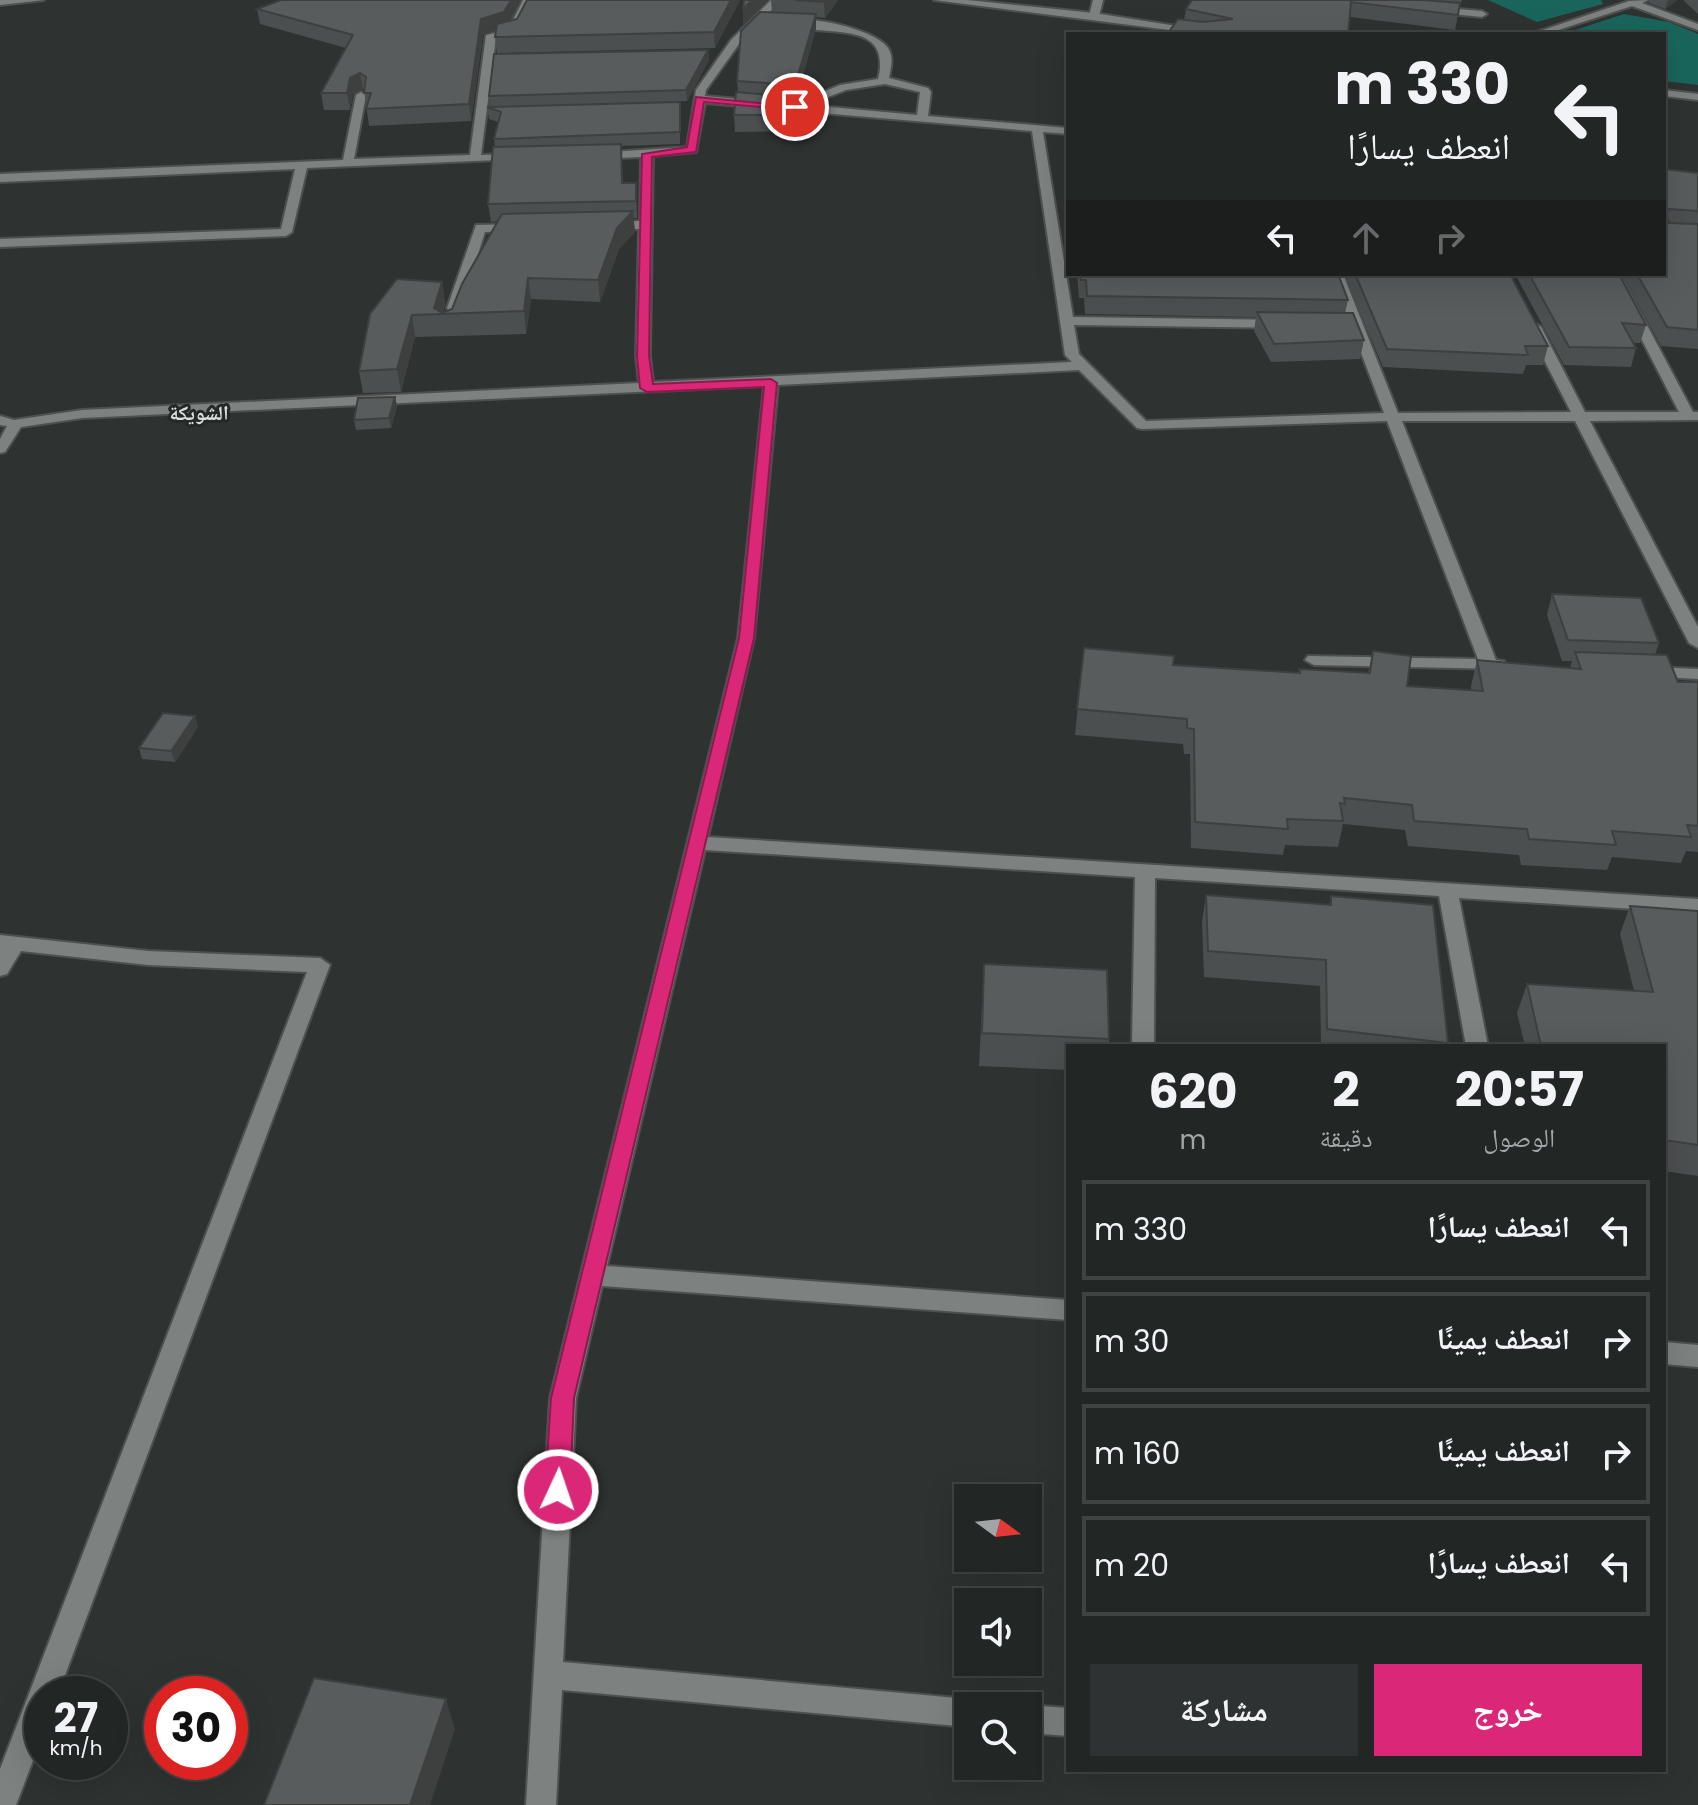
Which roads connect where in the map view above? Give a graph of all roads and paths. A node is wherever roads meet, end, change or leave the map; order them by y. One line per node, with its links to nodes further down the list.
1 (39, 0): 7 (street)
2 (528, 0): 19 (street)
3 (776, 0): 12 (street)
4 (939, 0): 11 (street)
5 (1098, 0): 11 (street)
6 (1482, 0): 10 (street)
7 (0, 2)
8 (1637, 2): 14 (street); 16 (street)
9 (1419, 9): 10 (street)
10 (1482, 14): 13 (street)
11 (1094, 16): 15 (street)
12 (768, 21): 18 (street); 21 (street)
13 (1483, 26)
14 (1698, 27)
15 (1209, 32)
16 (1542, 32)
17 (710, 54): 18 (street)
18 (726, 54): 25 (street)
19 (487, 59): 20 (street); 28 (street)
20 (503, 59)
21 (885, 81): 26 (street); 30 (street)
22 (1666, 93): 24 (street)
23 (361, 95): 37 (street)
24 (1698, 97)
25 (699, 103): 26 (street); 27 (street); 33 (street)
26 (795, 107): 30 (street)
27 (683, 108)
28 (480, 113): 29 (street); 36 (street)
29 (496, 113)
30 (922, 118): 31 (street)
31 (1037, 128): 32 (street); 48 (street)
32 (1066, 131)
33 (647, 154): 34 (street); 40 (street)
34 (584, 156)
35 (537, 157): 36 (street)
36 (475, 158): 37 (street)
37 (348, 161): 38 (street)
38 (302, 165): 39 (street); 43 (street)
39 (0, 178)
40 (644, 225): 41 (street); 52 (street)
41 (599, 226)
42 (540, 227): 47 (street)
43 (0, 243)
44 (1337, 276): 54 (street)
45 (1615, 276): 53 (street)
46 (1526, 313): 55 (street)
47 (451, 315)
48 (1067, 321): 49 (street); 50 (street)
49 (1295, 324)
50 (1083, 366): 51 (street); 54 (street)
51 (771, 383): 52 (street); 64 (street)
52 (647, 388): 56 (street)
53 (1694, 416): 55 (street)
54 (1390, 417): 55 (street); 60 (street)
55 (1580, 417): 58 (street)
56 (7, 422): 57 (street)
57 (0, 449)
58 (1698, 643)
59 (1314, 660): 60 (street)
60 (1489, 665): 61 (street)
61 (1519, 666)
62 (1638, 672): 63 (street)
63 (1698, 674)
64 (697, 843): 65 (street); 72 (street)
65 (1145, 872): 66 (street); 70 (street)
66 (1448, 892): 67 (street); 71 (street)
67 (1698, 906)
68 (8, 942): 69 (street); 77 (street)
69 (0, 969)
70 (1143, 1044)
71 (1477, 1044)
72 (592, 1275): 73 (street); 76 (street)
73 (1066, 1310)
74 (1666, 1353): 75 (street)
75 (1698, 1356)
76 (548, 1675): 78 (street); 83 (street)
77 (51, 1676)
78 (954, 1712)
79 (1042, 1720): 80 (street)
80 (1066, 1722)
81 (24, 1745): 82 (street)
82 (1, 1805)
83 (541, 1805)

